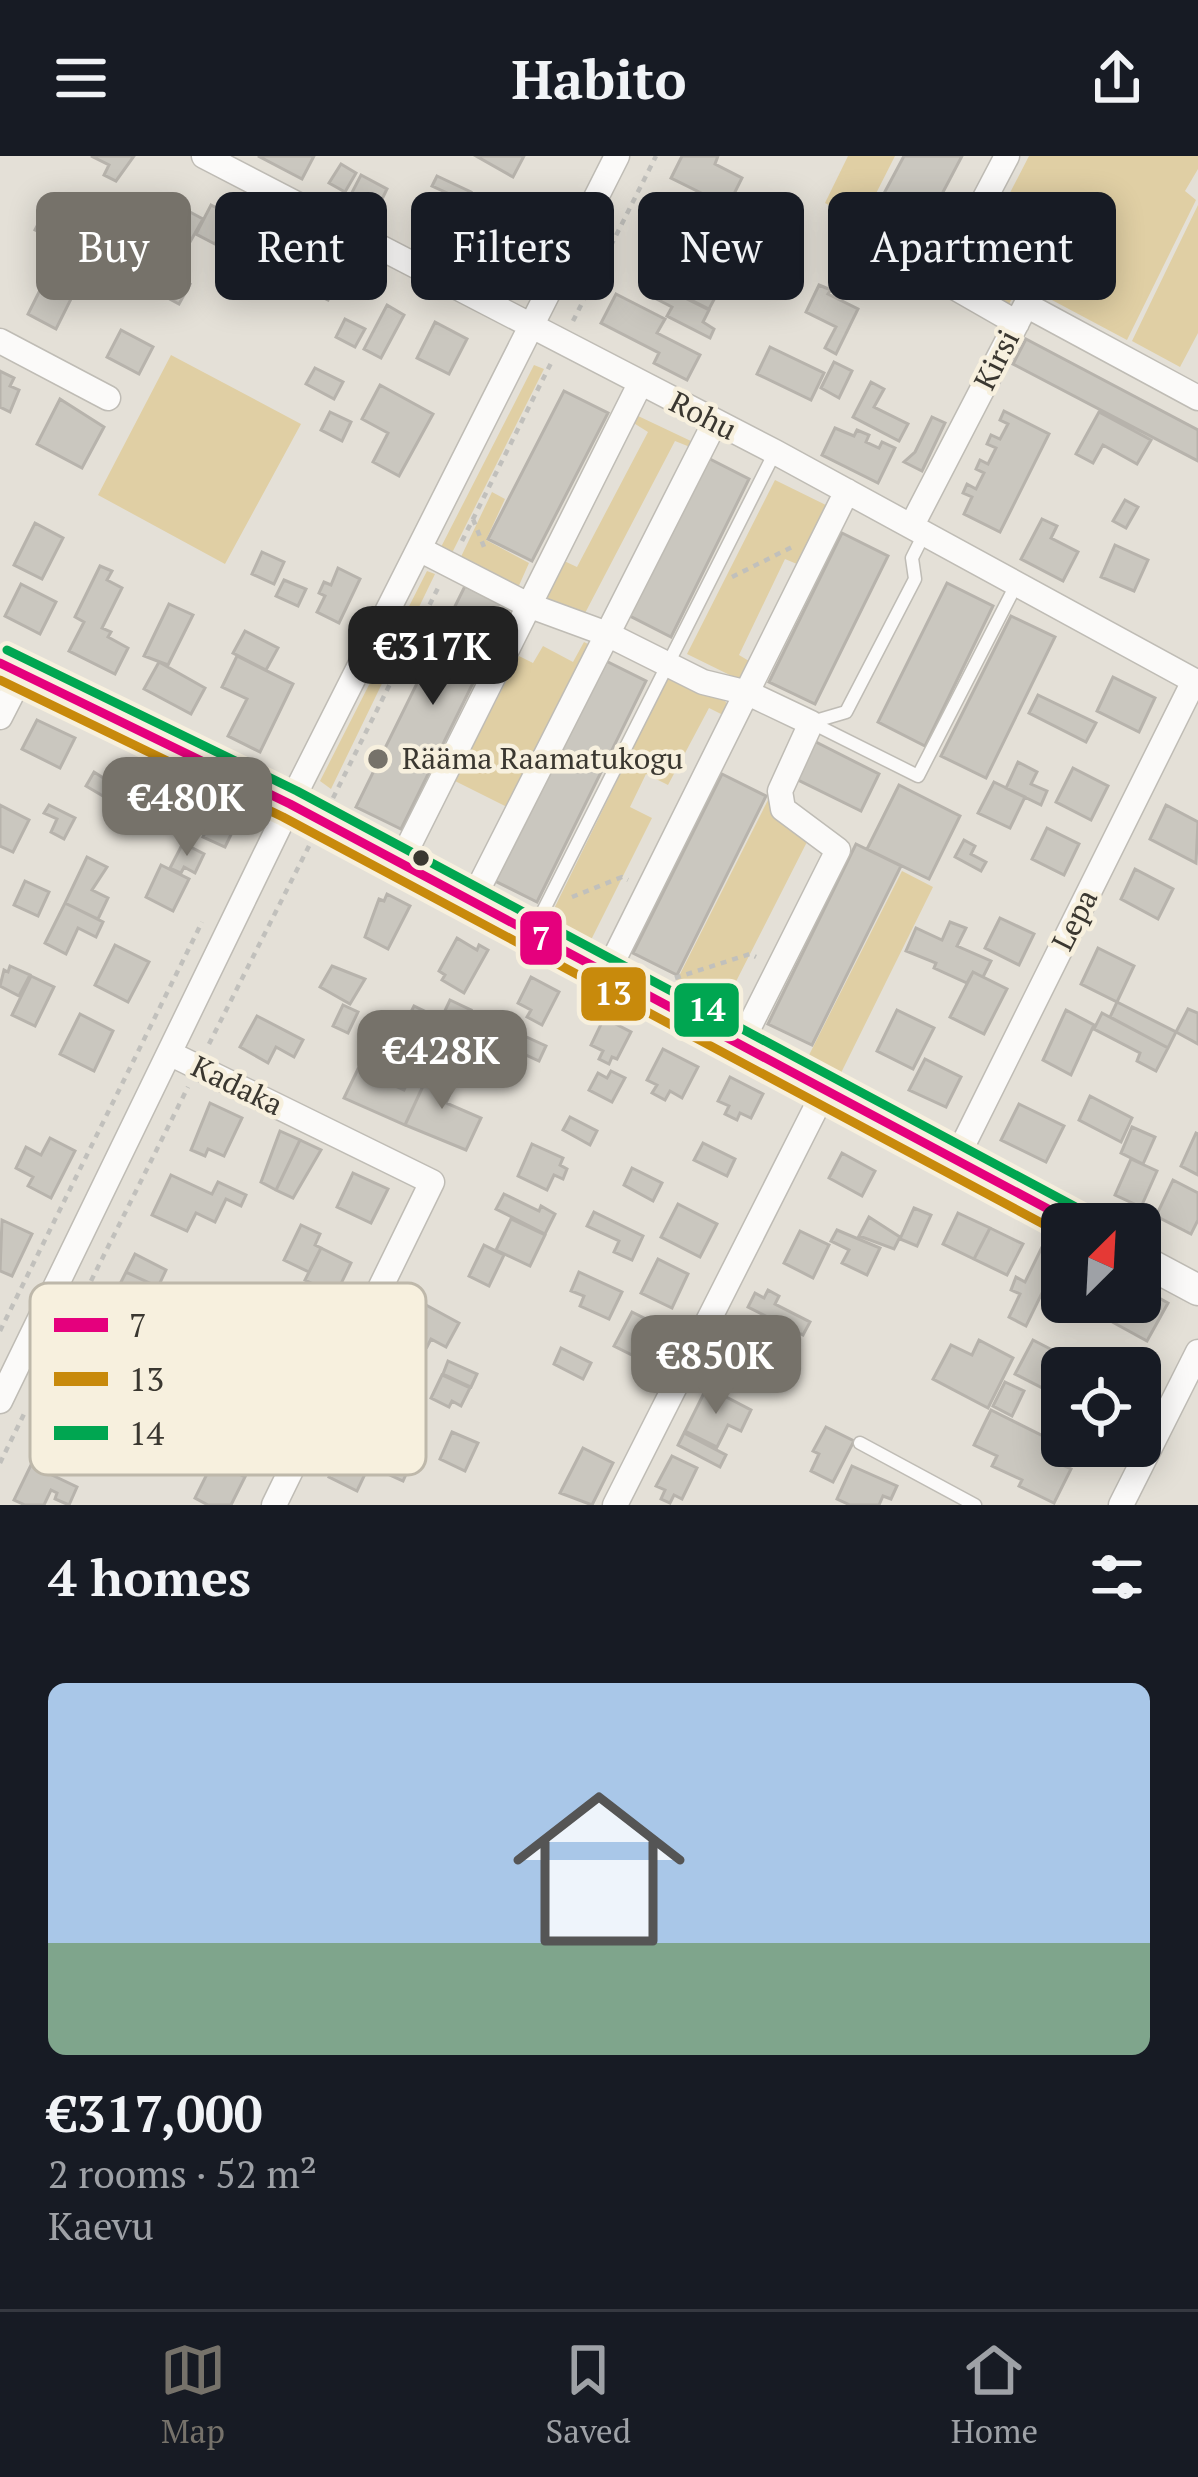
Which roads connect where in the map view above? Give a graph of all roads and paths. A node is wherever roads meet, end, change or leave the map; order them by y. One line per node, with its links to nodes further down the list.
1 (204, 156): 5 (street, Rohu)
2 (617, 156): 5 (street)
3 (1007, 156): 4 (street)
4 (1016, 323): 9 (street, Kirsi); 14 (street, Kirsi)
5 (530, 327): 7 (street, Rohu); 15 (street)
6 (0, 341): 8 (street)
7 (640, 384): 10 (street, Rohu); 18 (street)
8 (108, 398)
9 (1198, 398)
10 (715, 422): 11 (street, Rohu); 19 (street)
11 (775, 452): 12 (street, Rohu); 17 (lane)
12 (847, 491): 13 (street); 14 (street, Rohu)
13 (829, 528): 17 (path); 23 (street)
14 (918, 529): 16 (street, Rohu); 25 (lane)
15 (418, 549): 18 (street); 26 (street)
16 (1017, 583): 22 (street, Rohu); 25 (lane)
17 (704, 592): 20 (lane)
18 (528, 605): 19 (street); 27 (street)
19 (608, 634): 20 (street); 29 (street)
20 (667, 664): 23 (street); 30 (lane)
21 (11, 668): 24 (street); 26 (street)
22 (1196, 682): 37 (street, Lepa)
23 (748, 692): 25 (street); 28 (street)
24 (0, 717)
25 (811, 722): 31 (street)
26 (290, 804): 27 (street); 35 (street)
27 (400, 862): 29 (street)
28 (649, 890): 30 (path); 32 (street)
29 (472, 901): 30 (street)
30 (538, 921): 32 (street)
31 (778, 968): 33 (path); 34 (street)
32 (607, 973): 34 (street)
33 (658, 983)
34 (740, 1045): 36 (street)
35 (171, 1054): 40 (street); 41 (street, Kadaka)
36 (825, 1090): 37 (street); 49 (street)
37 (956, 1159): 38 (street)
38 (1041, 1205)
39 (1161, 1270): 42 (street)
40 (58, 1283)
41 (383, 1283)
42 (1198, 1290)
43 (30, 1340): 45 (street)
44 (1198, 1352): 51 (street)
45 (0, 1401)
46 (860, 1444): 50 (lane)
47 (289, 1475): 48 (street, Kadaka)
48 (274, 1505)
49 (615, 1505)
50 (976, 1505)
51 (1121, 1505)

